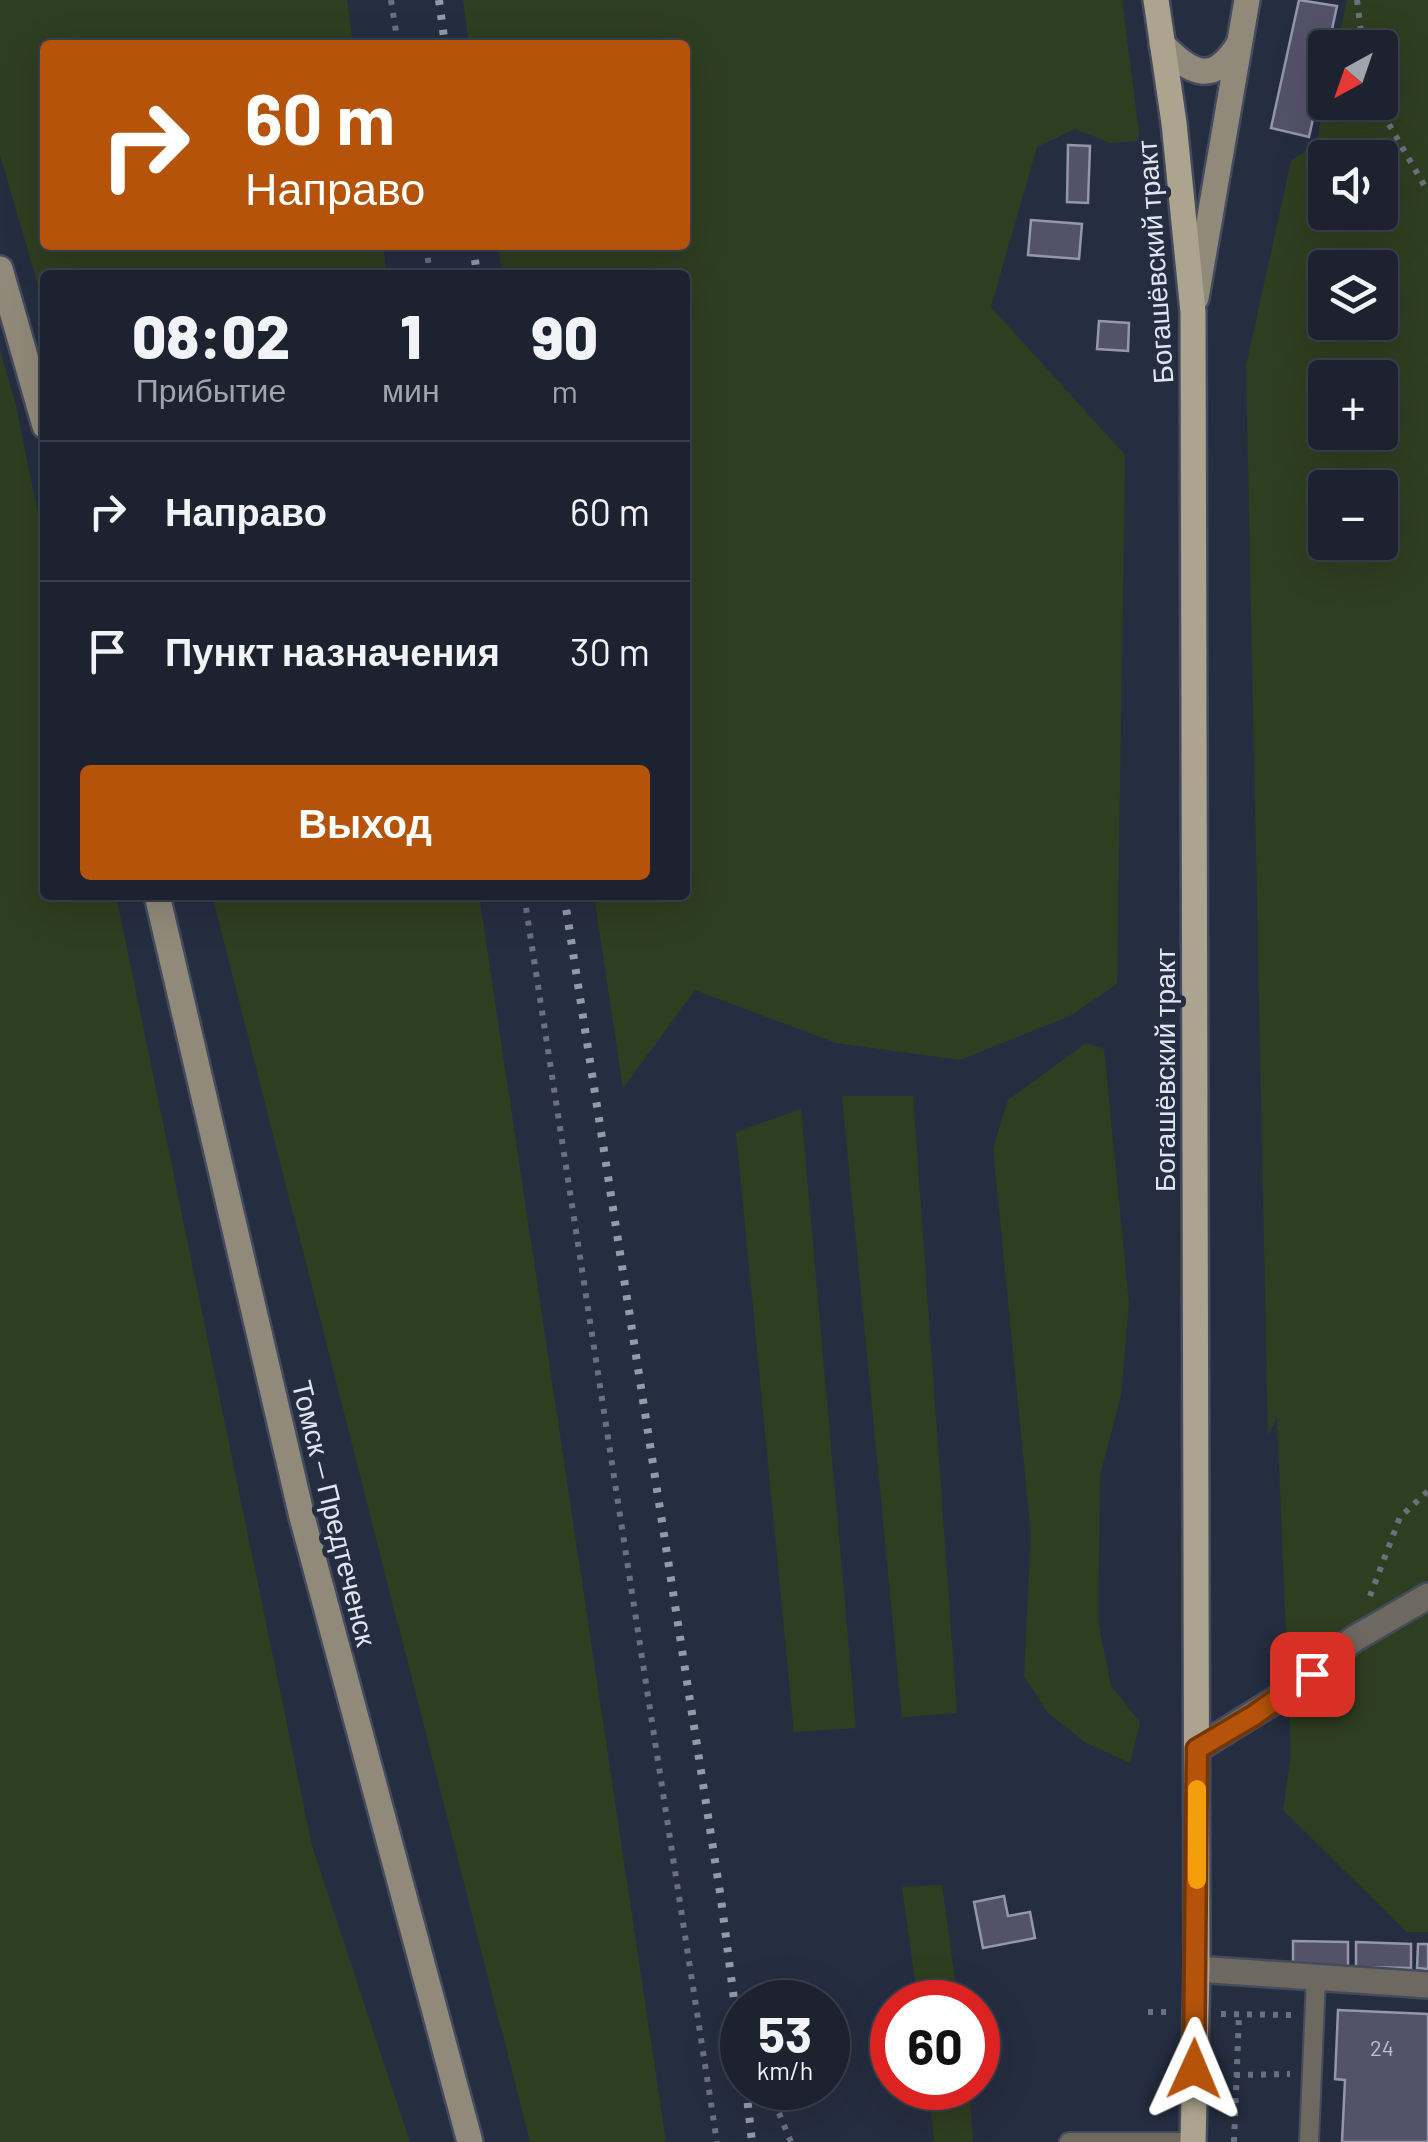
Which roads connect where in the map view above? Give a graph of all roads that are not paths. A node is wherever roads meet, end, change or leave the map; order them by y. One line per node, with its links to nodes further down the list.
1 (1156, 0): 3 (main road, Богашёвский тракт)
2 (1247, 0): 4 (main road)
3 (1162, 44): 4 (main road); 6 (main road, Богашёвский тракт)
4 (1240, 44): 6 (main road)
5 (0, 269): 7 (main road)
6 (1193, 312): 10 (main road, Богашёвский тракт)
7 (40, 409)
8 (158, 900): 14 (main road, Томск — Предтеченск)
9 (1428, 1596): 10 (street)
10 (1197, 1749): 11 (main road, Богашёвский тракт)
11 (1197, 1969): 12 (street); 16 (main road, Богашёвский тракт)
12 (1316, 1978): 13 (street); 17 (lane)
13 (1428, 1985)
14 (470, 2142)
15 (1069, 2142): 16 (lane)
16 (1193, 2142)
17 (1309, 2142)

